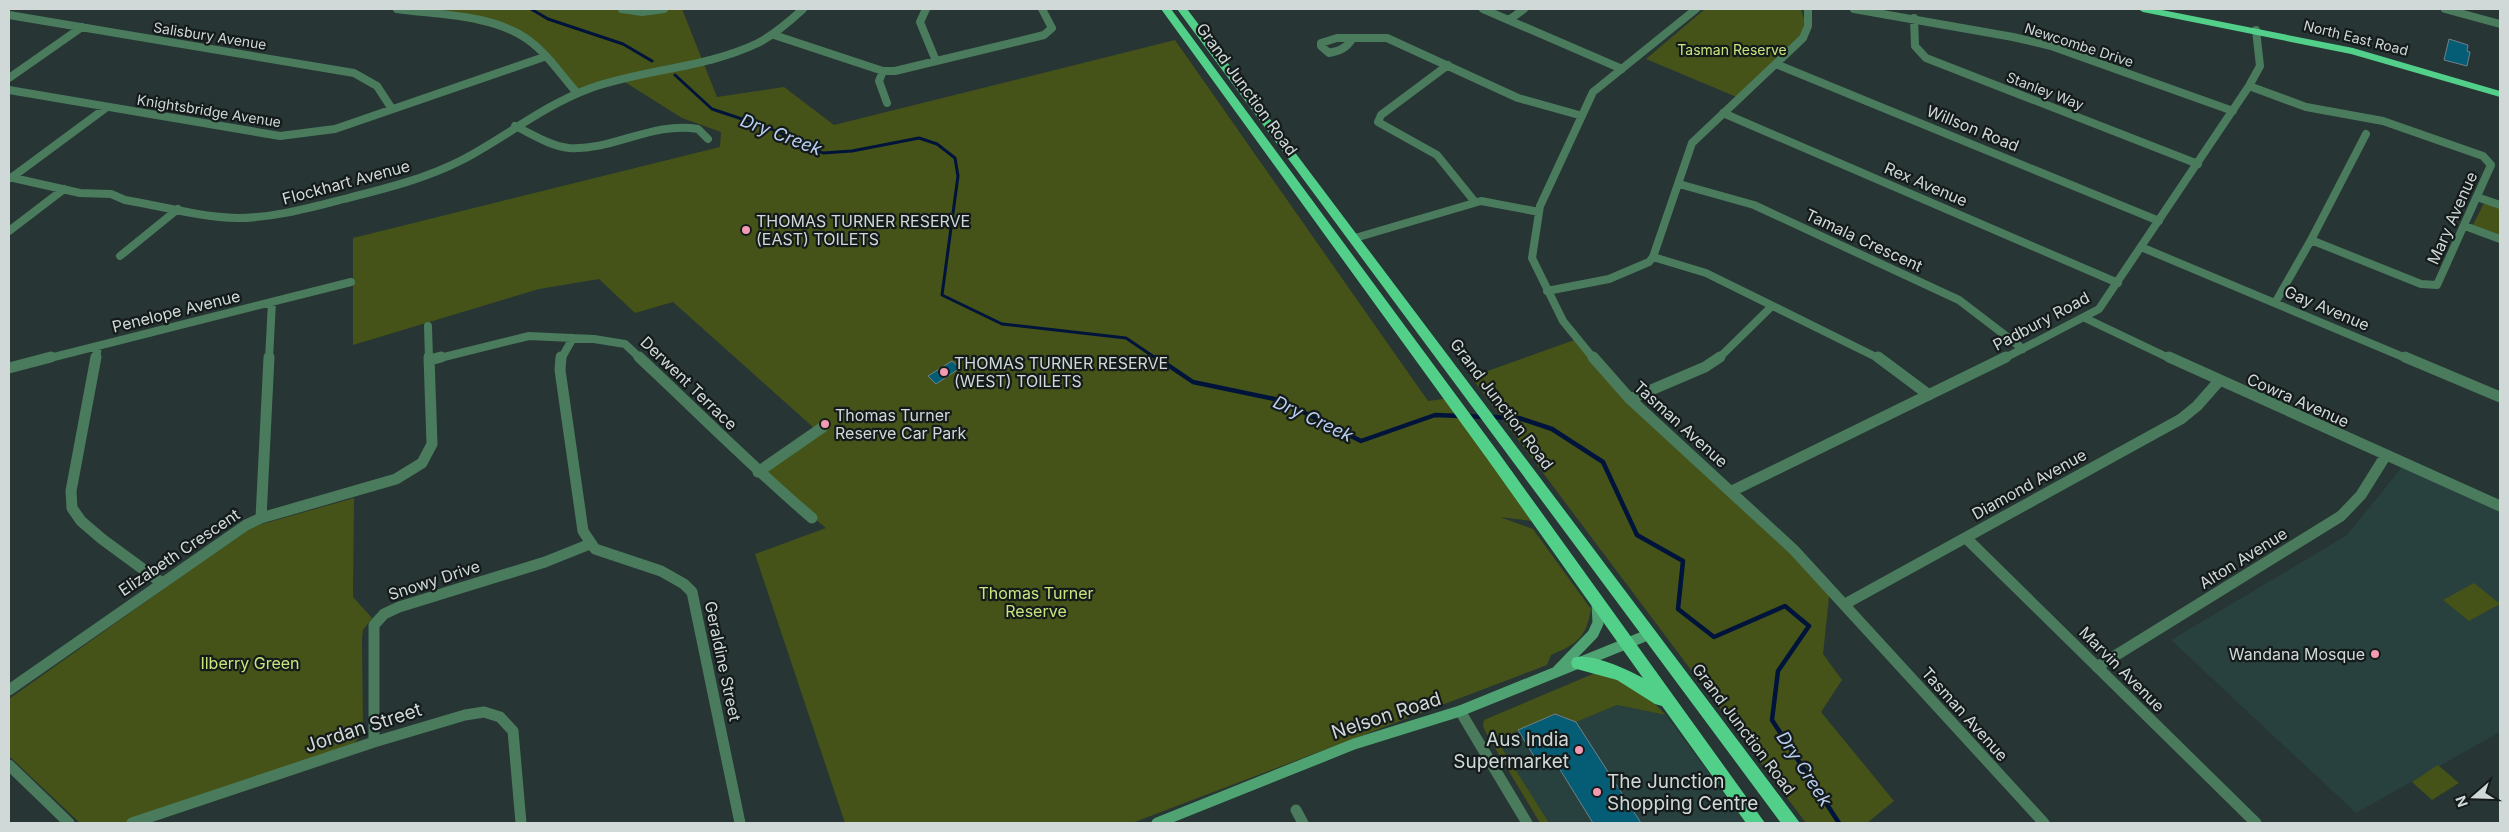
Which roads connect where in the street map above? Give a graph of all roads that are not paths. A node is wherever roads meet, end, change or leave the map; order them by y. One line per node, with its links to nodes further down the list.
1 (397, 9): 29 (street)
2 (622, 9): 3 (street)
3 (664, 9)
4 (803, 9): 25 (street, Flockhart Avenue)
5 (926, 9): 30 (street)
6 (1042, 9): 30 (street)
7 (1166, 9): 28 (highway, Grand Junction Road)
8 (1182, 9): 27 (highway, Grand Junction Road)
9 (1483, 9): 20 (street)
10 (1524, 9): 20 (street)
11 (1808, 9): 31 (street)
12 (1854, 9): 19 (street, Newcombe Drive)
13 (2143, 9): 24 (highway, North East Road)
14 (2192, 9): 17 (highway, North East Road)
15 (2445, 9): 21 (street)
16 (1691, 10): 33 (street, Tasman Avenue)
17 (2209, 12): 22 (highway, North East Road); 24 (highway)
18 (9, 15): 23 (street, Salisbury Avenue)
19 (1914, 18): 44 (street, Newcombe Drive); 50 (street, Stanley Way)
20 (1509, 20): 33 (street)
21 (2500, 24)
22 (2275, 26): 24 (highway); 36 (highway, North East Road)
23 (82, 28): 35 (street); 43 (street, Salisbury Avenue)
24 (2256, 30): 37 (street, Padbury Road); 40 (highway, North East Road)
25 (774, 35): 34 (street); 39 (street, Flockhart Avenue)
26 (1352, 39): 32 (street)
27 (1208, 43): 28 (highway); 62 (highway, Grand Junction Road)
28 (1193, 46): 65 (highway, Grand Junction Road)
29 (544, 57): 39 (street); 43 (street, Knightsbridge Avenue)
30 (936, 60): 34 (street)
31 (1776, 64): 45 (street); 59 (street, Willson Road)
32 (1448, 65): 46 (street); 55 (street)
33 (1622, 69): 46 (street, Tasman Avenue)
34 (882, 71): 41 (street)
35 (9, 78)
36 (2500, 85)
37 (2249, 86): 44 (street, Padbury Road); 54 (street, Mary Avenue)
38 (9, 90): 42 (street, Knightsbridge Avenue)
39 (577, 93): 47 (street, Flockhart Avenue)
40 (2500, 94)
41 (887, 103)
42 (107, 107): 43 (street, Knightsbridge Avenue); 51 (street)
43 (392, 109)
44 (2233, 112): 50 (street, Padbury Road)
45 (1724, 113): 52 (street); 70 (street, Rex Avenue)
46 (1579, 115): 58 (street, Tasman Avenue)
47 (515, 126): 49 (street); 57 (street, Flockhart Avenue)
48 (2366, 134): 64 (street)
49 (708, 139)
50 (2198, 164): 59 (street, Padbury Road)
51 (10, 177): 53 (street, Flockhart Avenue)
52 (1679, 184): 68 (street); 79 (street, Tamala Crescent)
53 (64, 189): 57 (street, Flockhart Avenue); 61 (street)
54 (2477, 197): 56 (street); 60 (street, Mary Avenue)
55 (1475, 202): 58 (street); 62 (street)
56 (2500, 205)
57 (178, 209): 67 (street)
58 (1539, 212): 71 (street, Tasman Avenue)
59 (2159, 221): 66 (street, Padbury Road)
60 (2465, 226): 63 (street); 64 (street, Mary Avenue)
61 (9, 231)
62 (1355, 238): 65 (highway); 98 (highway, Grand Junction Road)
63 (2500, 239)
64 (2311, 240): 73 (street)
65 (1336, 243): 96 (highway, Grand Junction Road)
66 (2141, 247): 70 (street, Padbury Road); 73 (street, Gay Avenue)
67 (120, 256)
68 (1653, 257): 71 (street); 74 (street)
69 (351, 282): 72 (street, Penelope Avenue)
70 (2118, 283): 75 (street, Padbury Road)
71 (1547, 290): 85 (street, Tasman Avenue)
72 (272, 302): 78 (street, Penelope Avenue); 91 (street)
73 (2275, 302): 84 (street, Gay Avenue)
74 (1772, 306): 83 (street); 85 (street)
75 (2085, 318): 79 (street, Padbury Road); 82 (street, Cowra Avenue)
76 (428, 326): 80 (street)
77 (573, 338): 80 (street, Derwent Terrace); 88 (street, Derwent Terrace); 94 (street)
78 (98, 346): 81 (street, Penelope Avenue); 95 (street)
79 (2023, 349): 83 (street, Padbury Road)
80 (430, 360): 91 (street, Elizabeth Crescent)
81 (9, 368)
82 (2219, 381): 87 (street, Cowra Avenue); 93 (street, Diamond Avenue)
83 (1928, 395): 89 (street, Padbury Road)
84 (2500, 397)
85 (1630, 399): 89 (street, Tasman Avenue)
86 (823, 427): 88 (street)
87 (2386, 455): 90 (street, Cowra Avenue); 101 (street, Alton Avenue)
88 (758, 472): 92 (street, Derwent Terrace)
89 (1732, 491): 97 (street, Tasman Avenue)
90 (2500, 506)
91 (261, 518): 95 (street, Elizabeth Crescent)
92 (812, 518)
93 (1966, 538): 97 (street, Diamond Avenue); 101 (street, Marvin Avenue)
94 (590, 544): 106 (street, Snowy Drive); 112 (street, Geraldine Street)
95 (162, 583): 103 (street, Elizabeth Crescent)
96 (1597, 601): 99 (highway, Grand Junction Road); 102 (main road)
97 (1845, 604): 118 (street, Tasman Avenue)
98 (1650, 634): 99 (main road, Nelson Road); 117 (highway, Grand Junction Road)
99 (1627, 644): 100 (main road, Nelson Road); 104 (highway, Grand Junction Road)
100 (1579, 663): 102 (main road, Nelson Road); 104 (highway)
101 (2097, 667): 119 (street, Marvin Avenue)
102 (1553, 674): 105 (main road, Nelson Road)
103 (9, 690)
104 (1674, 708): 116 (highway, Grand Junction Road)
105 (1460, 711): 113 (main road, Nelson Road); 115 (street)
106 (374, 742): 110 (street, Jordan Street); 111 (street, Jordan Street)
107 (9, 765): 109 (street)
108 (1296, 810): 114 (street)
109 (69, 823)
110 (132, 823)
111 (521, 823)
112 (740, 823)
113 (1158, 823)
114 (1303, 823)
115 (1527, 823)
116 (1756, 823)
117 (1791, 823)
118 (2044, 823)
119 (2256, 823)

